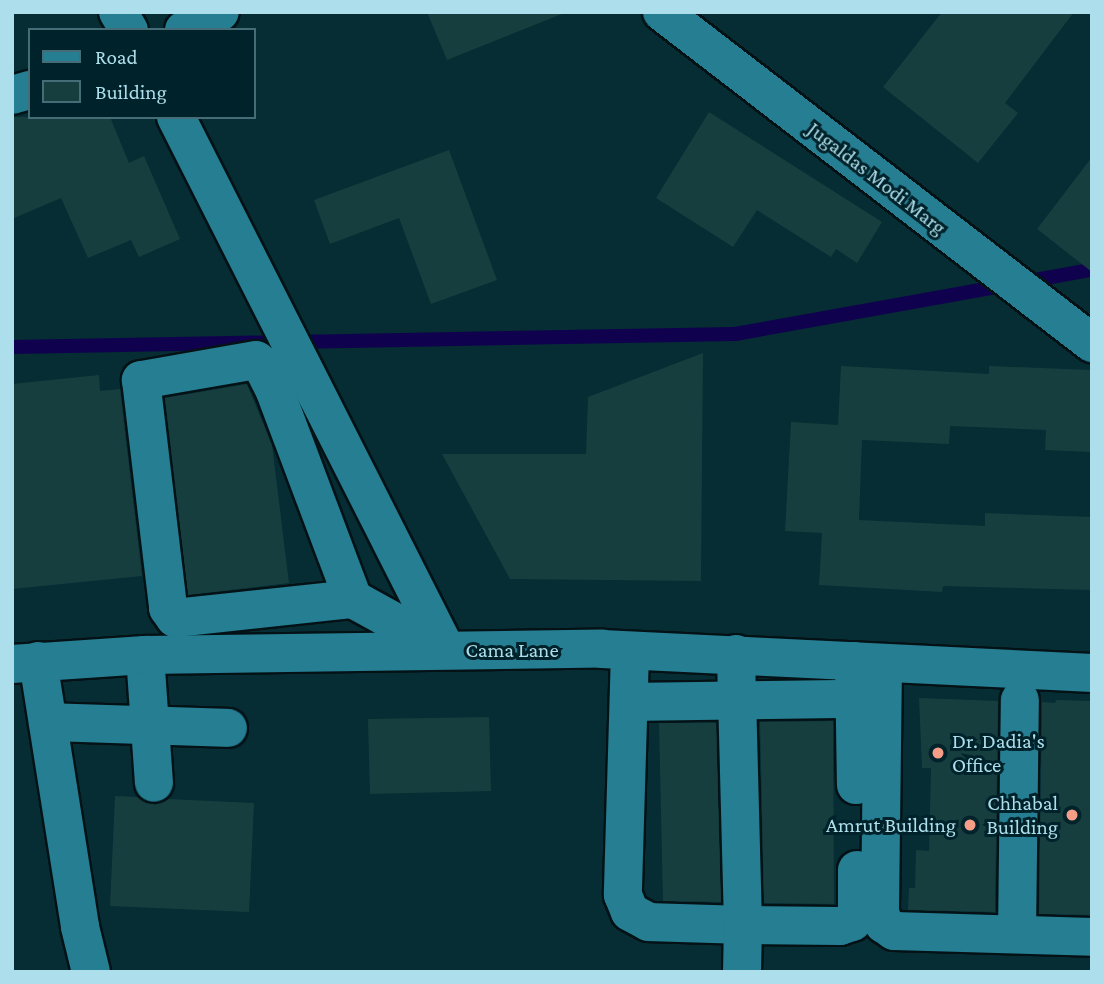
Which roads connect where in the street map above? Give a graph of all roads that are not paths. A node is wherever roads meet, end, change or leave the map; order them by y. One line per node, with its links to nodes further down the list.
1 (118, 12): 4 (street)
2 (220, 12): 5 (street)
3 (662, 12): 7 (street, Jugaldas Modi Marg)
4 (129, 28)
5 (188, 28)
6 (177, 119): 9 (street, Cama Lane)
7 (1092, 343)
8 (353, 599): 8 (street); 9 (street)
9 (446, 650): 10 (street, Cama Lane); 12 (street)
10 (629, 652): 11 (street, Cama Lane); 19 (street)
11 (736, 654): 13 (street, Cama Lane); 18 (street)
12 (145, 655): 14 (street); 21 (street)
13 (869, 662): 16 (street, Cama Lane); 17 (street); 25 (street)
14 (25, 663): 20 (street)
15 (1092, 673): 16 (street, Cama Lane)
16 (1021, 681): 25 (street)
17 (855, 699): 18 (street); 24 (street)
18 (738, 700): 19 (street); 24 (street)
19 (629, 702): 24 (street)
20 (47, 722): 21 (street); 27 (street)
21 (149, 725): 22 (street); 23 (street)
22 (228, 728)
23 (154, 783)
24 (743, 925): 28 (street)
25 (1017, 934): 26 (street)
26 (1092, 937)
27 (92, 972)
28 (742, 972)

